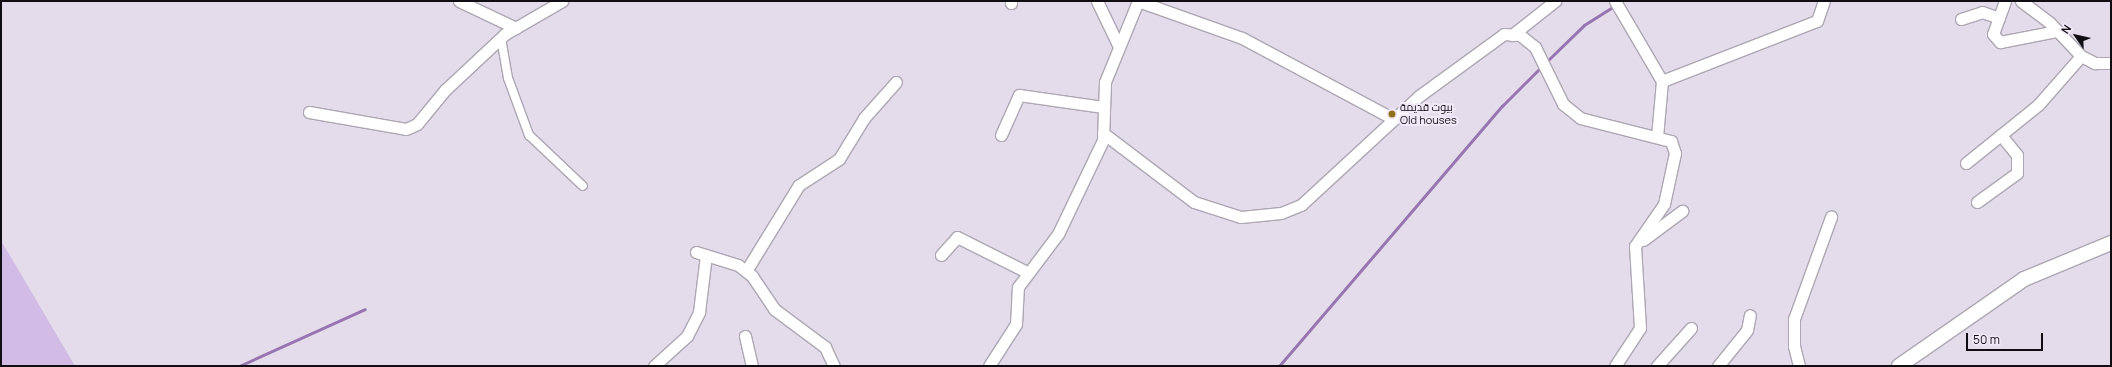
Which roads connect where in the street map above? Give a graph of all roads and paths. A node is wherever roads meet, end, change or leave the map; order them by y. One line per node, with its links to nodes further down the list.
1 (459, 1): 12 (street)
2 (562, 1): 12 (street)
3 (1097, 1): 16 (street)
4 (1138, 1): 16 (street); 23 (street)
5 (1555, 1): 14 (street)
6 (1615, 1): 20 (street)
7 (1824, 1): 20 (street)
8 (2005, 1): 10 (street)
9 (2021, 1): 13 (street)
10 (1999, 18): 11 (street); 13 (street)
11 (1961, 19)
12 (516, 28): 15 (street)
13 (2056, 31): 17 (street)
14 (1512, 35): 23 (street); 27 (street)
15 (501, 38): 22 (street); 29 (street)
16 (1119, 47): 21 (street)
17 (2081, 56): 18 (street); 26 (street)
18 (2111, 63)
19 (896, 82): 36 (street)
20 (1662, 82): 27 (street)
21 (1103, 107): 24 (street); 25 (street)
22 (309, 112)
23 (1394, 119): 24 (street)
24 (1103, 133): 37 (street)
25 (1001, 134)
26 (2001, 135): 28 (street); 30 (street)
27 (1657, 137): 34 (street)
28 (1966, 163)
29 (583, 186)
30 (1977, 202)
31 (1682, 211): 34 (street)
32 (1831, 217): 48 (street)
33 (2111, 243): 49 (street)
34 (1635, 246): 45 (street)
35 (941, 255): 37 (street)
36 (746, 271): 41 (street); 43 (street)
37 (1029, 272): 44 (street)
38 (1750, 315): 47 (street)
39 (1691, 328): 46 (street)
40 (745, 336): 42 (street)
41 (654, 366)
42 (752, 366)
43 (834, 366)
44 (989, 366)
45 (1615, 366)
46 (1657, 366)
47 (1718, 366)
48 (1799, 366)
49 (1899, 366)

